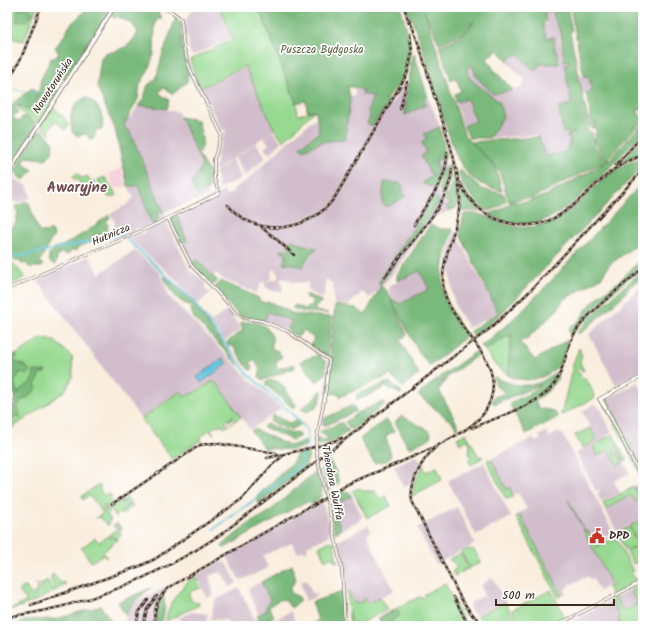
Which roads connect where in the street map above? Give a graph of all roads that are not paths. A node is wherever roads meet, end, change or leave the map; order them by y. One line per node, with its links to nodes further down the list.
1 (114, 7): 3 (main road, Nowotoruńska)
2 (161, 7): 4 (street, Hutnicza)
3 (7, 175)
4 (168, 218): 5 (street, Hutnicza); 11 (street, Theodora Wulffa, bridge)
5 (7, 289)
6 (643, 376): 9 (street)
7 (7, 382): 8 (street)
8 (7, 422)
9 (643, 481)
10 (643, 581): 12 (street)
11 (345, 626)
12 (555, 626)

